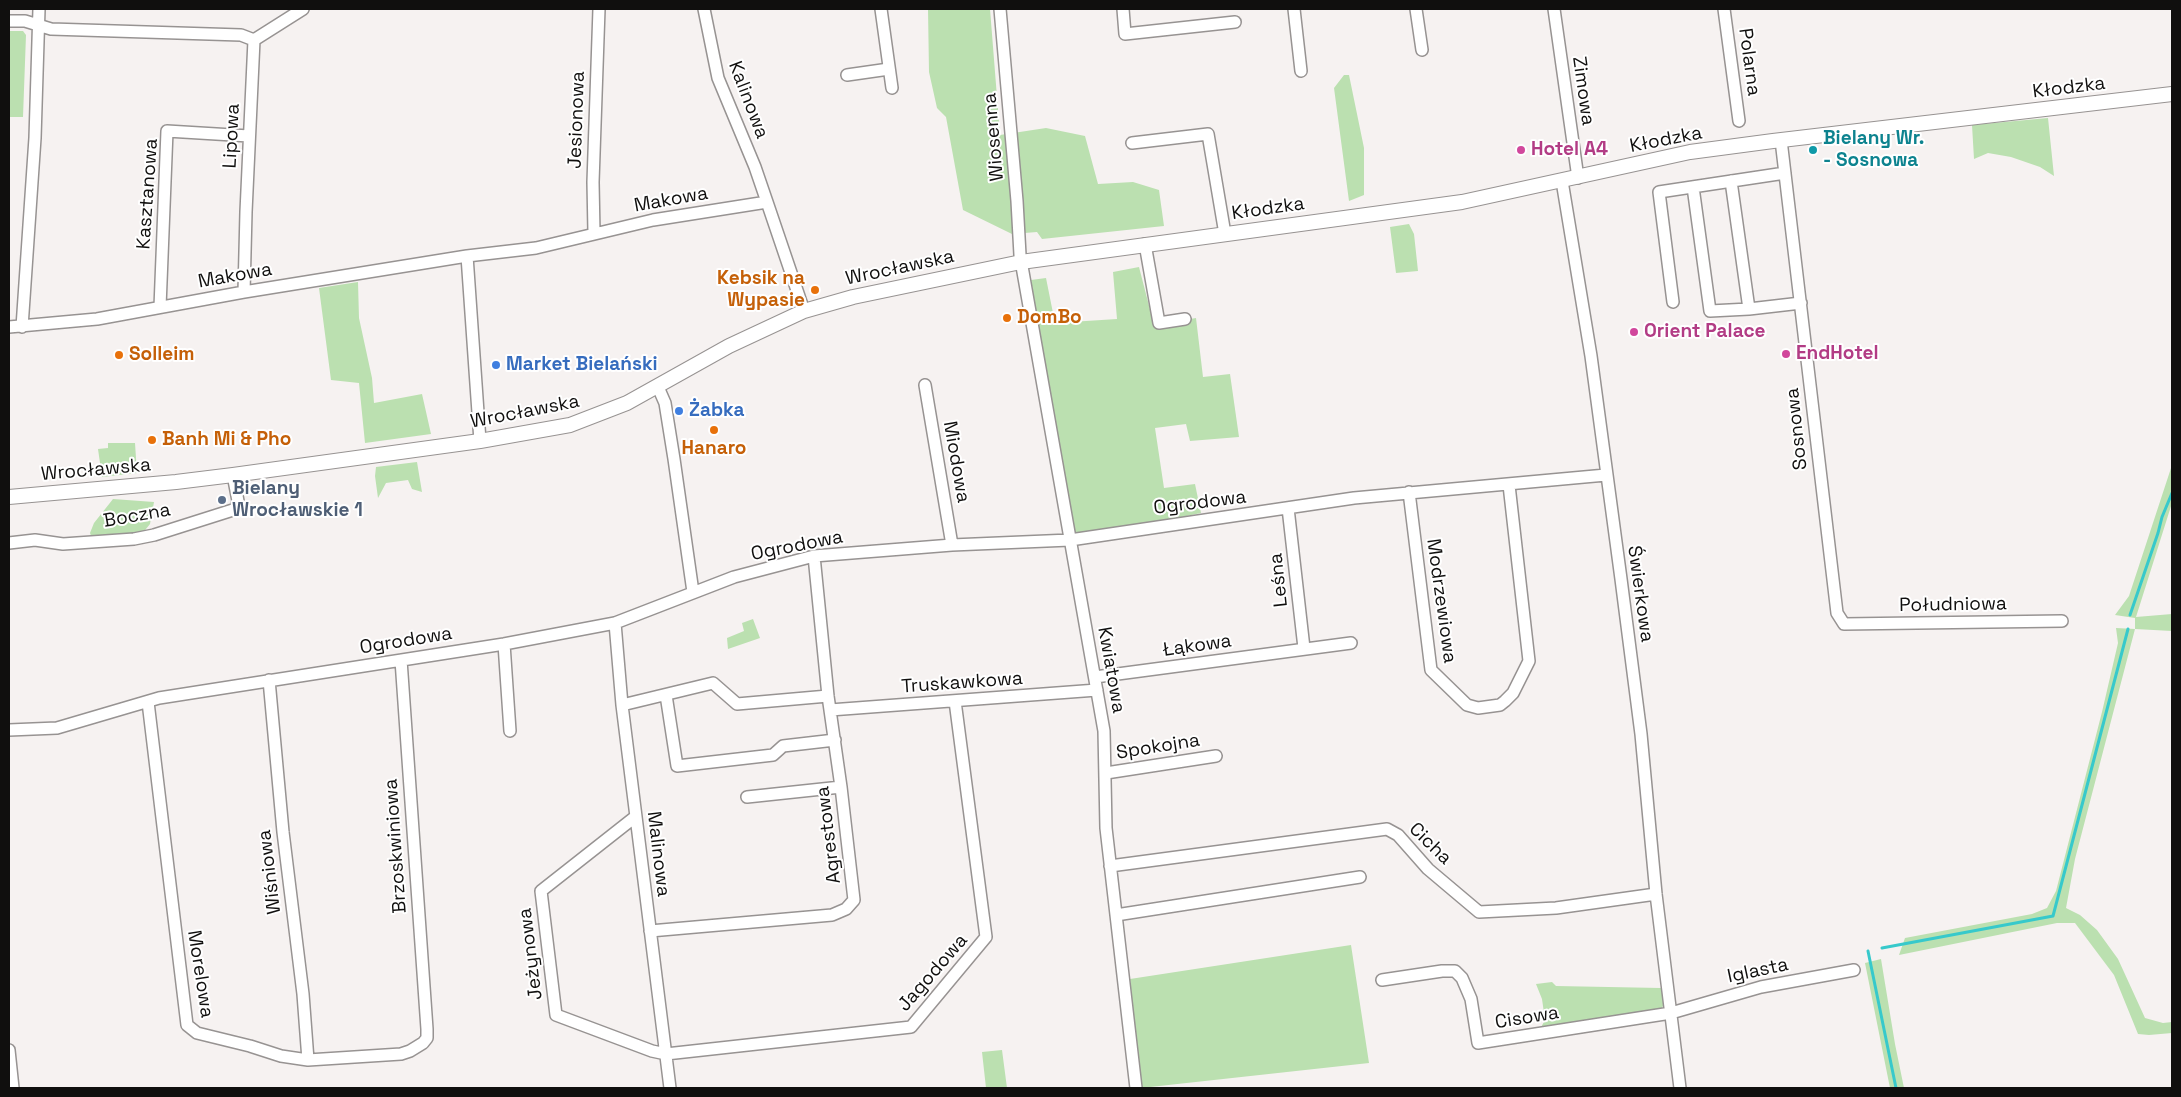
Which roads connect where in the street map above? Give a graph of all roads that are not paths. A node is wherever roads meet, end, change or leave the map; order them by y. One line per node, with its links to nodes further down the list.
1 (39, 9): 14 (street)
2 (303, 9): 15 (street)
3 (599, 9): 32 (street, Jesionowa)
4 (704, 9): 31 (street, Kalinowa)
5 (881, 9): 17 (street)
6 (1000, 9): 36 (street, Wiosenna)
7 (1123, 9): 13 (street)
8 (1294, 9): 18 (street)
9 (1416, 9): 16 (street)
10 (1554, 9): 27 (street, Zimowa)
11 (1724, 9): 22 (street, Polarna)
12 (9, 21): 14 (street)
13 (1235, 22)
14 (39, 26): 15 (street); 44 (street)
15 (254, 40): 23 (street, Lipowa)
16 (1422, 50)
17 (889, 69): 19 (street); 20 (street)
18 (1301, 71)
19 (847, 75)
20 (892, 88)
21 (2172, 94): 24 (main road, Kłodzka)
22 (1739, 121)
23 (249, 136): 37 (street, Lipowa); 40 (street, Kasztanowa)
24 (1781, 140): 26 (street, Sosnowa); 27 (main road, Kłodzka)
25 (1132, 143): 33 (street)
26 (1785, 173): 29 (street); 39 (street, Sosnowa)
27 (1578, 178): 28 (main road, Kłodzka)
28 (1562, 181): 33 (main road, Kłodzka); 50 (street, Świerkowa)
29 (1731, 182): 30 (street); 41 (street)
30 (1693, 187): 38 (street); 41 (street)
31 (767, 202): 32 (street, Makowa); 42 (street)
32 (594, 233): 35 (street, Makowa)
33 (1224, 234): 34 (main road, Kłodzka)
34 (1145, 244): 36 (main road, Kłodzka); 43 (street)
35 (467, 256): 37 (street, Makowa); 48 (street)
36 (1021, 262): 42 (main road, Wrocławska); 55 (street, Kwiatowa)
37 (244, 292): 40 (street, Makowa)
38 (1673, 302)
39 (1801, 303): 41 (street); 62 (street, Sosnowa)
40 (160, 308): 44 (street, Makowa)
41 (1749, 309)
42 (804, 312): 47 (main road, Wrocławska)
43 (1185, 319)
44 (22, 326): 45 (street, Makowa)
45 (9, 327)
46 (925, 385): 57 (street, Miodowa)
47 (658, 387): 48 (main road, Wrocławska); 59 (street)
48 (480, 441): 49 (main road, Wrocławska)
49 (233, 475): 53 (main road, Wrocławska); 56 (street, Boczna)
50 (1606, 475): 51 (street, Ogrodowa); 86 (street, Świerkowa)
51 (1509, 485): 52 (street, Ogrodowa); 52 (street, Modrzewiowa)
52 (1408, 492): 54 (street, Ogrodowa)
53 (9, 497)
54 (1288, 508): 55 (street, Ogrodowa); 65 (street, Leśna)
55 (1070, 540): 57 (street, Ogrodowa); 67 (street, Kwiatowa)
56 (9, 543)
57 (952, 545): 58 (street, Ogrodowa)
58 (814, 556): 59 (street, Ogrodowa); 71 (street, Agrestowa)
59 (693, 592): 61 (street, Ogrodowa)
60 (2062, 621): 62 (street, Południowa)
61 (615, 623): 64 (street, Ogrodowa); 74 (street, Malinowa)
62 (1844, 624)
63 (1351, 643): 65 (street, Łąkowa)
64 (504, 644): 66 (street, Ogrodowa); 77 (street)
65 (1304, 648): 67 (street, Łąkowa)
66 (401, 660): 68 (street, Ogrodowa); 92 (street, Brzoskwiniowa)
67 (1095, 677): 69 (street, Kwiatowa)
68 (269, 680): 73 (street, Ogrodowa); 95 (street, Wiśniowa)
69 (1097, 690): 72 (street, Truskawkowa); 80 (street, Kwiatowa)
70 (666, 695): 71 (street); 74 (street); 78 (street)
71 (828, 696): 75 (street, Agrestowa)
72 (955, 701): 75 (street, Truskawkowa); 94 (street, Jagodowa)
73 (148, 702): 76 (street, Ogrodowa); 95 (street, Morelowa)
74 (622, 704): 83 (street, Malinowa)
75 (830, 710): 78 (street, Agrestowa)
76 (9, 730)
77 (510, 731)
78 (834, 740): 81 (street, Agrestowa)
79 (1216, 756): 80 (street, Spokojna)
80 (1106, 773): 84 (street, Kwiatowa)
81 (841, 787): 82 (street); 88 (street, Agrestowa)
82 (747, 797)
83 (635, 817): 88 (street, Malinowa); 94 (street, Jeżynowa)
84 (1110, 866): 86 (street, Cicha); 87 (street, Kwiatowa)
85 (1360, 877): 87 (street)
86 (1656, 894): 91 (street, Świerkowa)
87 (1116, 915): 98 (street, Kwiatowa)
88 (650, 931): 94 (street, Malinowa)
89 (1854, 970): 91 (street, Iglasta)
90 (1382, 980): 91 (street, Cisowa)
91 (1671, 1013): 99 (street, Świerkowa)
92 (427, 1029): 95 (street, Morelowa)
93 (9, 1050): 96 (street)
94 (666, 1054): 97 (street, Malinowa)
95 (308, 1060)
96 (13, 1088)
97 (670, 1088)
98 (1136, 1088)
99 (1680, 1088)

